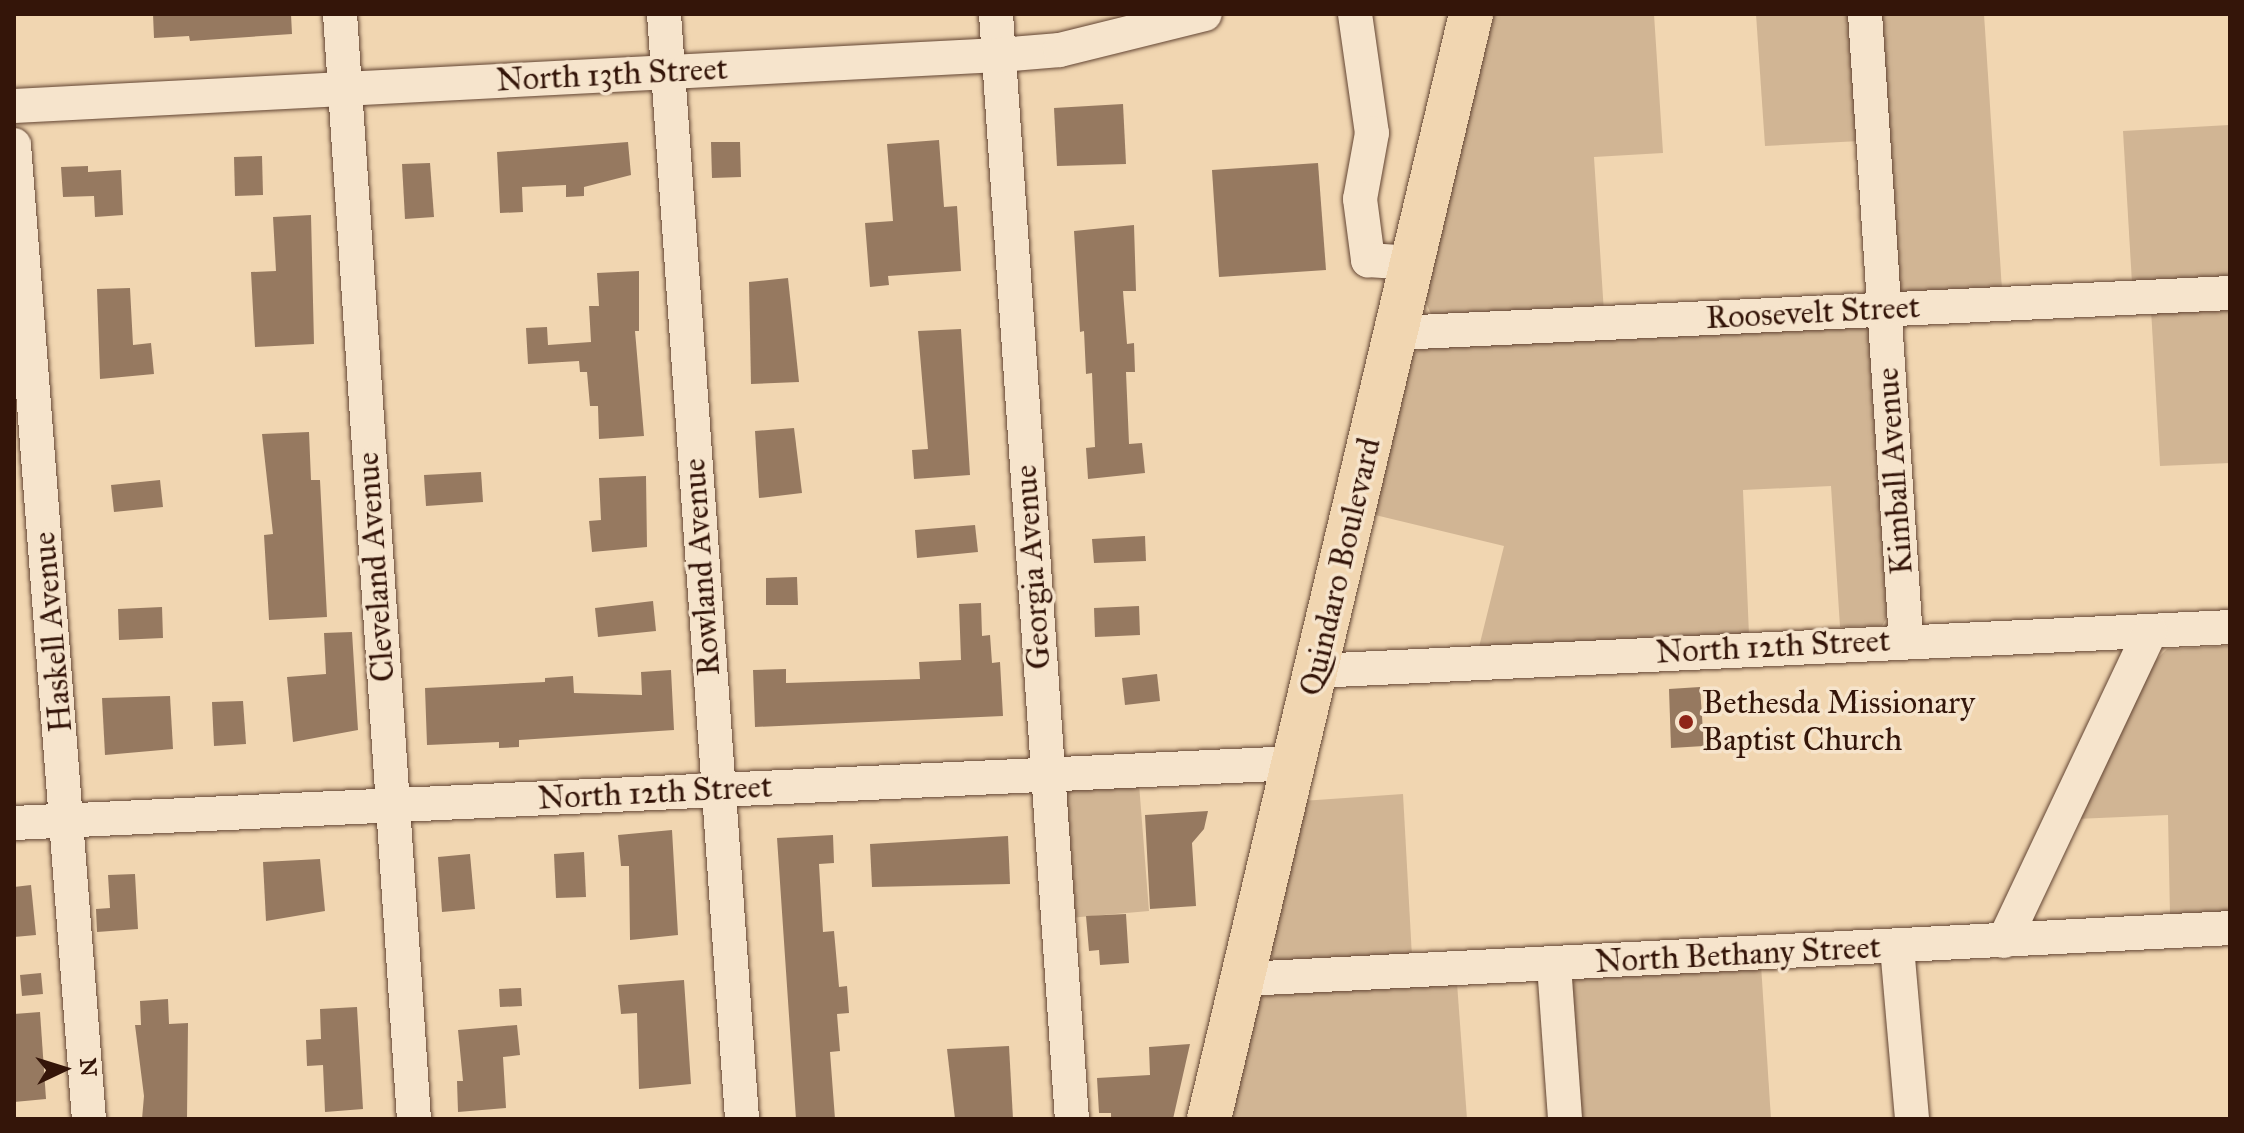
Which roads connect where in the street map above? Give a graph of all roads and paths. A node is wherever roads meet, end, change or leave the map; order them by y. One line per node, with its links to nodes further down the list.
1 (340, 14): 10 (street, Cleveland Avenue)
2 (664, 14): 9 (street, Rowland Avenue)
3 (996, 14): 8 (street, Georgia Avenue)
4 (1205, 14): 8 (street, North 13th Street)
5 (1355, 14): 13 (street)
6 (1471, 14): 13 (main road, Quindaro Boulevard)
7 (1865, 14): 15 (street, Kimball Avenue)
8 (999, 55): 9 (street, North 13th Street); 22 (street, Georgia Avenue)
9 (667, 72): 10 (street, North 13th Street); 23 (street, Rowland Avenue)
10 (345, 91): 11 (street, North 13th Street); 24 (street, Cleveland Avenue)
11 (14, 106)
12 (14, 145): 25 (street, Haskell Avenue)
13 (1413, 263): 16 (main road, Quindaro Boulevard)
14 (2230, 293): 15 (street, Roosevelt Street)
15 (1885, 309): 16 (street, Roosevelt Street); 19 (street, Kimball Avenue)
16 (1397, 333): 20 (main road, Quindaro Boulevard)
17 (2230, 627): 18 (street, North 12th Street)
18 (2150, 632): 19 (street, North 12th Street); 28 (street)
19 (1906, 640): 20 (street, North 12th Street)
20 (1315, 671): 21 (main road, Quindaro Boulevard)
21 (1295, 763): 22 (street, North 12th Street); 31 (main road, Quindaro Boulevard)
22 (1047, 775): 23 (street, North 12th Street); 35 (street, Georgia Avenue)
23 (717, 790): 24 (street, North 12th Street); 34 (street, Rowland Avenue)
24 (392, 807): 25 (street, North 12th Street); 33 (street, Cleveland Avenue)
25 (68, 820): 26 (street, North 12th Street); 32 (street, Haskell Avenue)
26 (14, 823)
27 (2230, 928): 28 (street, North Bethany Street)
28 (2004, 941): 29 (street, North Bethany Street)
29 (1897, 947): 30 (street, North Bethany Street); 38 (street)
30 (1554, 965): 31 (street, North Bethany Street); 37 (street)
31 (1245, 979): 36 (main road, Quindaro Boulevard)
32 (89, 1119)
33 (414, 1119)
34 (742, 1119)
35 (1072, 1119)
36 (1209, 1119)
37 (1565, 1119)
38 (1912, 1119)

